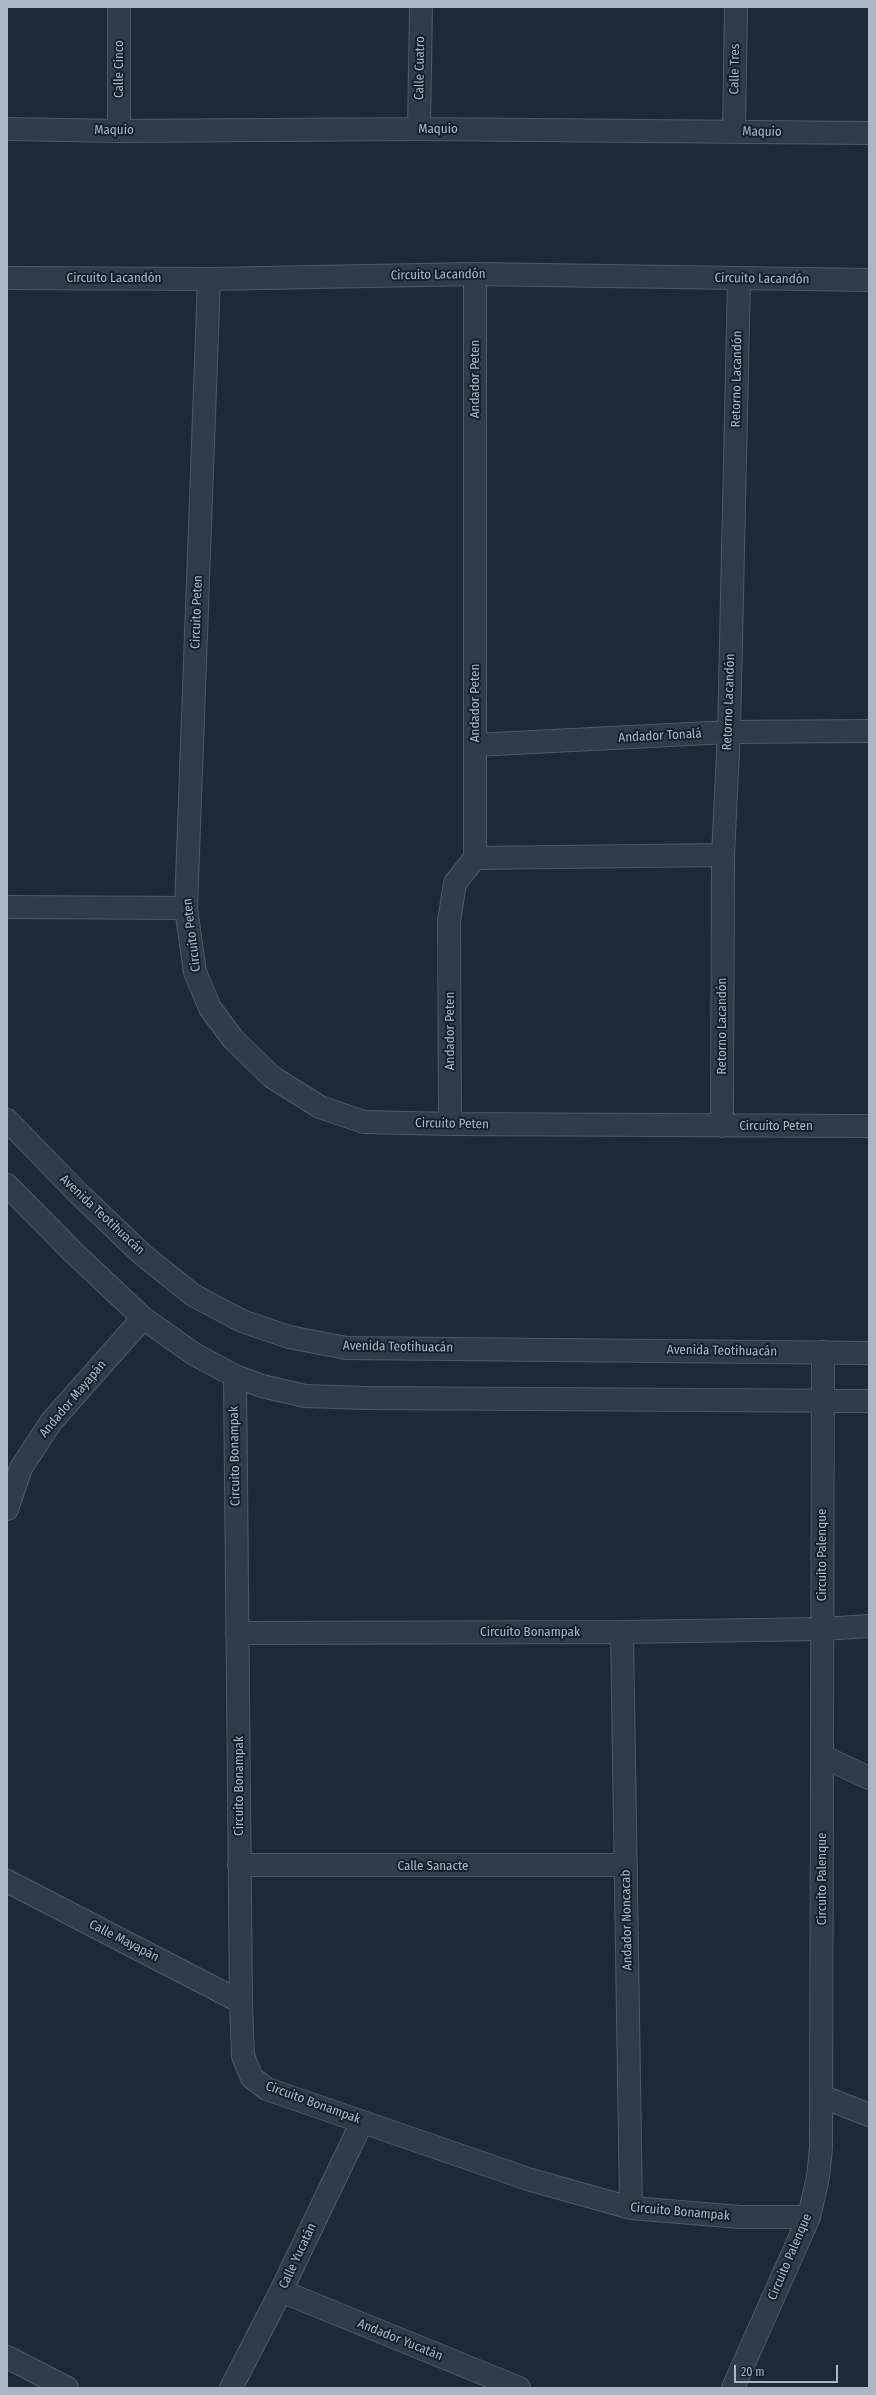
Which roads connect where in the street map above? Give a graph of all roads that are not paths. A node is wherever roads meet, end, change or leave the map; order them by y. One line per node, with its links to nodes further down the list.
1 (119, 7): 6 (street, Calle Cinco)
2 (421, 7): 5 (street, Calle Cuatro)
3 (736, 7): 7 (street, Calle Tres)
4 (7, 129): 6 (street, Maquio)
5 (419, 129): 6 (street, Maquio); 7 (street, Maquio)
6 (119, 131)
7 (734, 131): 8 (street, Maquio)
8 (869, 133)
9 (475, 274): 11 (street, Circuito Lacandón); 12 (street, Circuito Lacandón); 16 (street, Andador Peten)
10 (7, 278): 11 (street, Circuito Lacandón)
11 (209, 279): 20 (street, Circuito Peten)
12 (739, 279): 13 (street, Circuito Lacandón); 15 (street, Retorno Lacandón)
13 (869, 280)
14 (869, 731): 15 (street, Andador Tonalá)
15 (729, 732): 16 (street, Andador Tonalá); 17 (street, Retorno Lacandón)
16 (475, 745): 18 (street, Andador Peten)
17 (723, 855): 18 (street); 23 (street, Retorno Lacandón)
18 (475, 858): 22 (street, Andador Peten)
19 (7, 907): 20 (street)
20 (186, 908): 22 (street, Circuito Peten)
21 (7, 1120): 27 (street, Avenida Teotihuacán)
22 (450, 1124): 23 (street, Circuito Peten)
23 (722, 1126): 24 (street, Circuito Peten)
24 (869, 1126)
25 (7, 1185): 26 (street)
26 (143, 1318): 29 (street); 32 (street, Andador Mayapán)
27 (823, 1352): 28 (street, Avenida Teotihuacán); 30 (street, Circuito Palenque)
28 (869, 1353)
29 (234, 1376): 30 (street); 36 (street, Circuito Bonampak)
30 (823, 1400): 31 (street); 34 (street, Circuito Palenque)
31 (869, 1401)
32 (7, 1510)
33 (869, 1626): 34 (street, Circuito Bonampak)
34 (822, 1629): 35 (street, Circuito Bonampak); 37 (street, Circuito Palenque)
35 (622, 1632): 36 (street, Circuito Bonampak); 40 (street, Andador Noncacab)
36 (237, 1633): 39 (street, Circuito Bonampak)
37 (822, 1756): 38 (street); 43 (street, Circuito Palenque)
38 (869, 1778)
39 (239, 1865): 40 (street, Calle Sanacte); 42 (street, Circuito Bonampak)
40 (626, 1865): 46 (street, Andador Noncacab)
41 (7, 1881): 42 (street, Calle Mayapán)
42 (241, 2002): 45 (street, Circuito Bonampak)
43 (821, 2096): 44 (street); 47 (street, Circuito Palenque)
44 (869, 2115)
45 (362, 2122): 46 (street, Circuito Bonampak); 48 (street, Calle Yucatán)
46 (631, 2208): 47 (street, Circuito Bonampak)
47 (809, 2217): 53 (street, Circuito Palenque)
48 (281, 2291): 51 (street, Calle Yucatán); 52 (street, Andador Yucatán)
49 (7, 2358): 50 (street)
50 (67, 2388)
51 (231, 2388)
52 (519, 2388)
53 (733, 2388)

